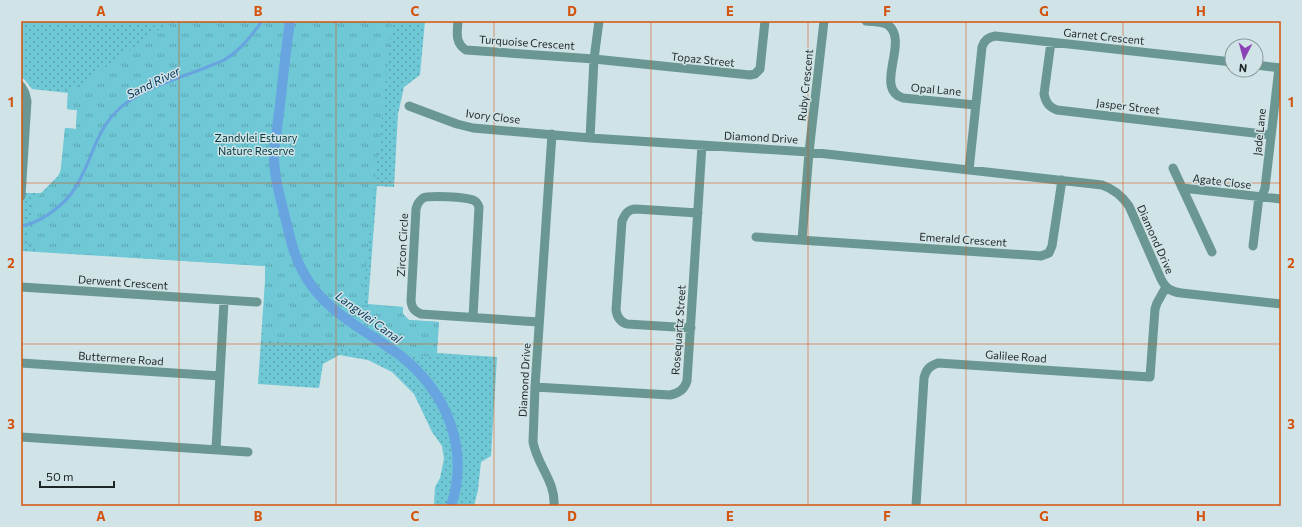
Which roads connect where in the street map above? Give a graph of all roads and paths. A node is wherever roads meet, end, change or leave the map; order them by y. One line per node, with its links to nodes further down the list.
1 (458, 21): 7 (street, Turquoise Crescent)
2 (599, 21): 7 (street)
3 (765, 21): 7 (street, Topaz Street)
4 (824, 21): 18 (street, Ruby Crescent)
5 (866, 21): 12 (street, Opal Lane)
6 (1051, 42): 8 (street, Garnet Crescent); 12 (street, Garnet Crescent); 15 (street, Jasper Street)
7 (594, 59): 16 (street)
8 (1224, 61)
9 (1264, 66): 10 (street)
10 (1280, 68): 15 (street, Jade Lane)
11 (21, 86): 23 (street)
12 (976, 105): 20 (street, Garnet Crescent)
13 (410, 106): 14 (street, Ivory Close)
14 (552, 134): 16 (street, Diamond Drive); 37 (street, Diamond Drive)
15 (1271, 135): 24 (street, Jade Lane)
16 (590, 138): 17 (street, Diamond Drive)
17 (702, 145): 18 (street, Diamond Drive); 26 (street, Rosequartz Street)
18 (809, 152): 20 (street, Diamond Drive); 28 (street)
19 (1173, 168): 22 (street, Agate Close)
20 (969, 170): 21 (street, Diamond Drive)
21 (1062, 180): 28 (street, Emerald Crescent); 32 (street, Diamond Drive)
22 (1182, 188): 24 (street, Agate Close); 30 (street, Agate Close)
23 (21, 196)
24 (1259, 197): 25 (street, Agate Close); 29 (street, Agate Close)
25 (1281, 199)
26 (698, 213): 38 (street, Rosequartz Street); 38 (street)
27 (756, 237): 28 (street, Emerald Crescent)
28 (802, 240)
29 (1253, 246)
30 (1212, 252)
31 (21, 287): 33 (street, Derwent Crescent)
32 (1166, 287): 35 (street, Diamond Drive); 46 (street, Galilee Road)
33 (224, 301): 34 (street, Derwent Crescent); 40 (street)
34 (257, 302)
35 (1281, 304)
36 (473, 317): 36 (street, Zircon Circle); 37 (street, Zircon Circle)
37 (539, 322): 41 (street, Diamond Drive)
38 (691, 328): 41 (street, Rosequartz Street)
39 (21, 363): 40 (street, Buttermere Road)
40 (220, 376): 43 (street)
41 (535, 387): 45 (street, Diamond Drive)
42 (21, 437): 43 (street)
43 (216, 449): 44 (street)
44 (248, 452)
45 (554, 506)
46 (916, 506)

